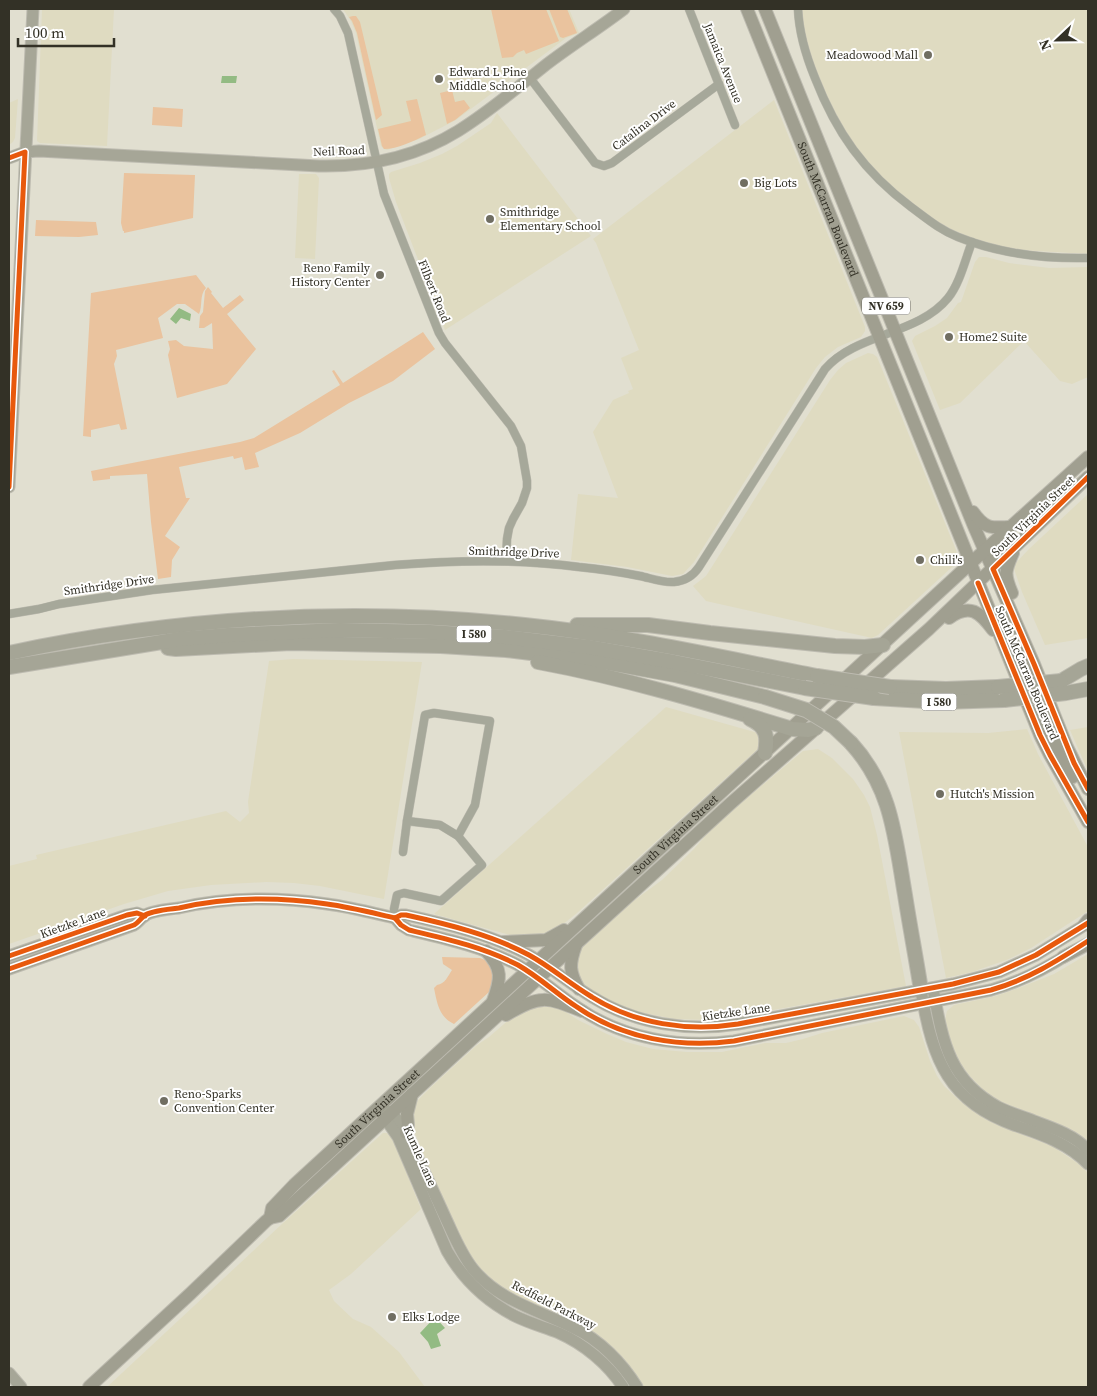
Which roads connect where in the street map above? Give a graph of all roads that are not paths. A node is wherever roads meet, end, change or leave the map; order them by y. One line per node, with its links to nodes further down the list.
1 (33, 9): 11 (street)
2 (334, 9): 13 (street, Filbert Road)
3 (624, 9): 8 (street, Neil Road)
4 (689, 9): 9 (street, Jamaica Avenue)
5 (747, 9): 17 (main road, South McCarran Boulevard / NV 659)
6 (765, 9): 16 (main road, South McCarran Boulevard / NV 659)
7 (798, 9): 14 (street)
8 (530, 78): 9 (street, Catalina Drive); 13 (street, Neil Road)
9 (719, 84): 10 (street, Jamaica Avenue)
10 (735, 125)
11 (25, 152): 12 (street, Neil Road); 13 (street, Neil Road); 18 (street)
12 (9, 158)
13 (377, 162): 26 (street, Filbert Road)
14 (972, 242): 15 (street); 16 (street, Smithridge Drive)
15 (1088, 258)
16 (896, 330): 17 (street, Smithridge Drive); 22 (main road, South McCarran Boulevard / NV 659)
17 (880, 337): 26 (street, Smithridge Drive); 27 (main road, South McCarran Boulevard / NV 659)
18 (10, 436): 21 (street)
19 (1088, 457): 23 (main road, South Virginia Street)
20 (1088, 477): 24 (main road, South Virginia Street)
21 (9, 487)
22 (963, 498): 23 (main road); 25 (main road, South McCarran Boulevard / NV 659)
23 (1011, 527): 25 (main road, South Virginia Street)
24 (1016, 547): 28 (main road, South Virginia Street); 32 (main road)
25 (985, 550): 27 (main road, South Virginia Street); 28 (main road, South McCarran Boulevard / NV 659)
26 (506, 561): 30 (street, Smithridge Drive)
27 (971, 564): 29 (main road, South McCarran Boulevard / NV 659); 36 (main road, South Virginia Street)
28 (992, 569): 29 (main road, South Virginia Street); 32 (main road, South McCarran Boulevard / NV 659)
29 (978, 583): 34 (main road, South Virginia Street); 39 (main road, South McCarran Boulevard / NV 659)
30 (9, 614)
31 (518, 625): 36 (highway); 38 (highway, I 580); 45 (highway, I 580, bridge)
32 (1024, 641): 52 (main road, South McCarran Boulevard / NV 659)
33 (386, 644): 35 (highway); 47 (highway); 75 (highway, bridge)
34 (912, 644): 39 (main road); 48 (main road, South Virginia Street)
35 (140, 645): 38 (highway, I 580); 45 (highway, I 580, bridge)
36 (882, 645): 49 (main road, South Virginia Street)
37 (9, 653): 38 (highway, I 580)
38 (28, 656): 40 (highway, I 580)
39 (1009, 657): 50 (main road, South McCarran Boulevard / NV 659)
40 (9, 666)
41 (1088, 666): 43 (highway)
42 (1088, 676): 43 (highway, I 580)
43 (1064, 687): 44 (highway, I 580); 45 (highway, I 580, bridge); 46 (highway)
44 (1088, 689)
45 (1001, 694)
46 (1088, 694)
47 (736, 712): 49 (highway); 51 (highway)
48 (816, 728): 49 (highway); 56 (main road, South Virginia Street)
49 (792, 729): 51 (main road, South Virginia Street)
50 (1040, 735): 52 (main road); 54 (main road, South McCarran Boulevard / NV 659)
51 (765, 753): 55 (main road, South Virginia Street)
52 (1087, 787)
53 (407, 821): 57 (street); 57 (street); 58 (street)
54 (1088, 822)
55 (689, 823): 56 (main road); 59 (main road, South Virginia Street)
56 (698, 833): 66 (main road, South Virginia Street)
57 (458, 836): 61 (street)
58 (403, 852)
59 (590, 914): 63 (main road); 71 (main road, South Virginia Street)
60 (145, 916): 61 (street, Kietzke Lane); 65 (street, Kietzke Lane); 72 (street, Kietzke Lane)
61 (395, 918): 63 (street, Kietzke Lane); 68 (street, Kietzke Lane)
62 (1087, 923): 75 (street, Kietzke Lane)
63 (503, 942): 71 (street, Kietzke Lane)
64 (1088, 943): 70 (main road)
65 (44, 944): 67 (street); 69 (street, Kietzke Lane)
66 (576, 944): 71 (main road, South Virginia Street); 74 (main road)
67 (9, 950)
68 (486, 951): 73 (street, Kietzke Lane); 77 (main road)
69 (9, 956)
70 (1063, 957): 76 (street, Kietzke Lane)
71 (544, 965): 73 (main road, South Virginia Street); 74 (street, Kietzke Lane)
72 (9, 969)
73 (533, 974): 77 (main road, South Virginia Street); 79 (street, Kietzke Lane); 80 (main road, South Virginia Street)
74 (580, 989): 75 (street, Kietzke Lane)
75 (927, 989): 76 (street); 78 (street)
76 (936, 1002): 78 (street, Kietzke Lane); 85 (street)
77 (493, 1003): 82 (main road, South Virginia Street)
78 (923, 1004): 79 (street, Kietzke Lane); 86 (street)
79 (582, 1011): 80 (main road)
80 (481, 1031): 81 (main road, South Virginia Street)
81 (412, 1094): 83 (main road, South Virginia Street); 84 (main road)
82 (378, 1108): 83 (street, Kumle Lane); 87 (main road, South Virginia Street)
83 (388, 1116): 84 (street, Kumle Lane); 87 (main road, South Virginia Street); 89 (street, Kumle Lane)
84 (406, 1133): 88 (street, Kumle Lane)
85 (1088, 1150)
86 (1088, 1164)
87 (270, 1218): 92 (main road, South Virginia Street)
88 (459, 1247): 89 (street); 94 (street, Redfield Parkway)
89 (452, 1259): 93 (street, Redfield Parkway)
90 (9, 1373): 91 (street)
91 (20, 1387)
92 (90, 1387)
93 (623, 1387)
94 (637, 1387)

